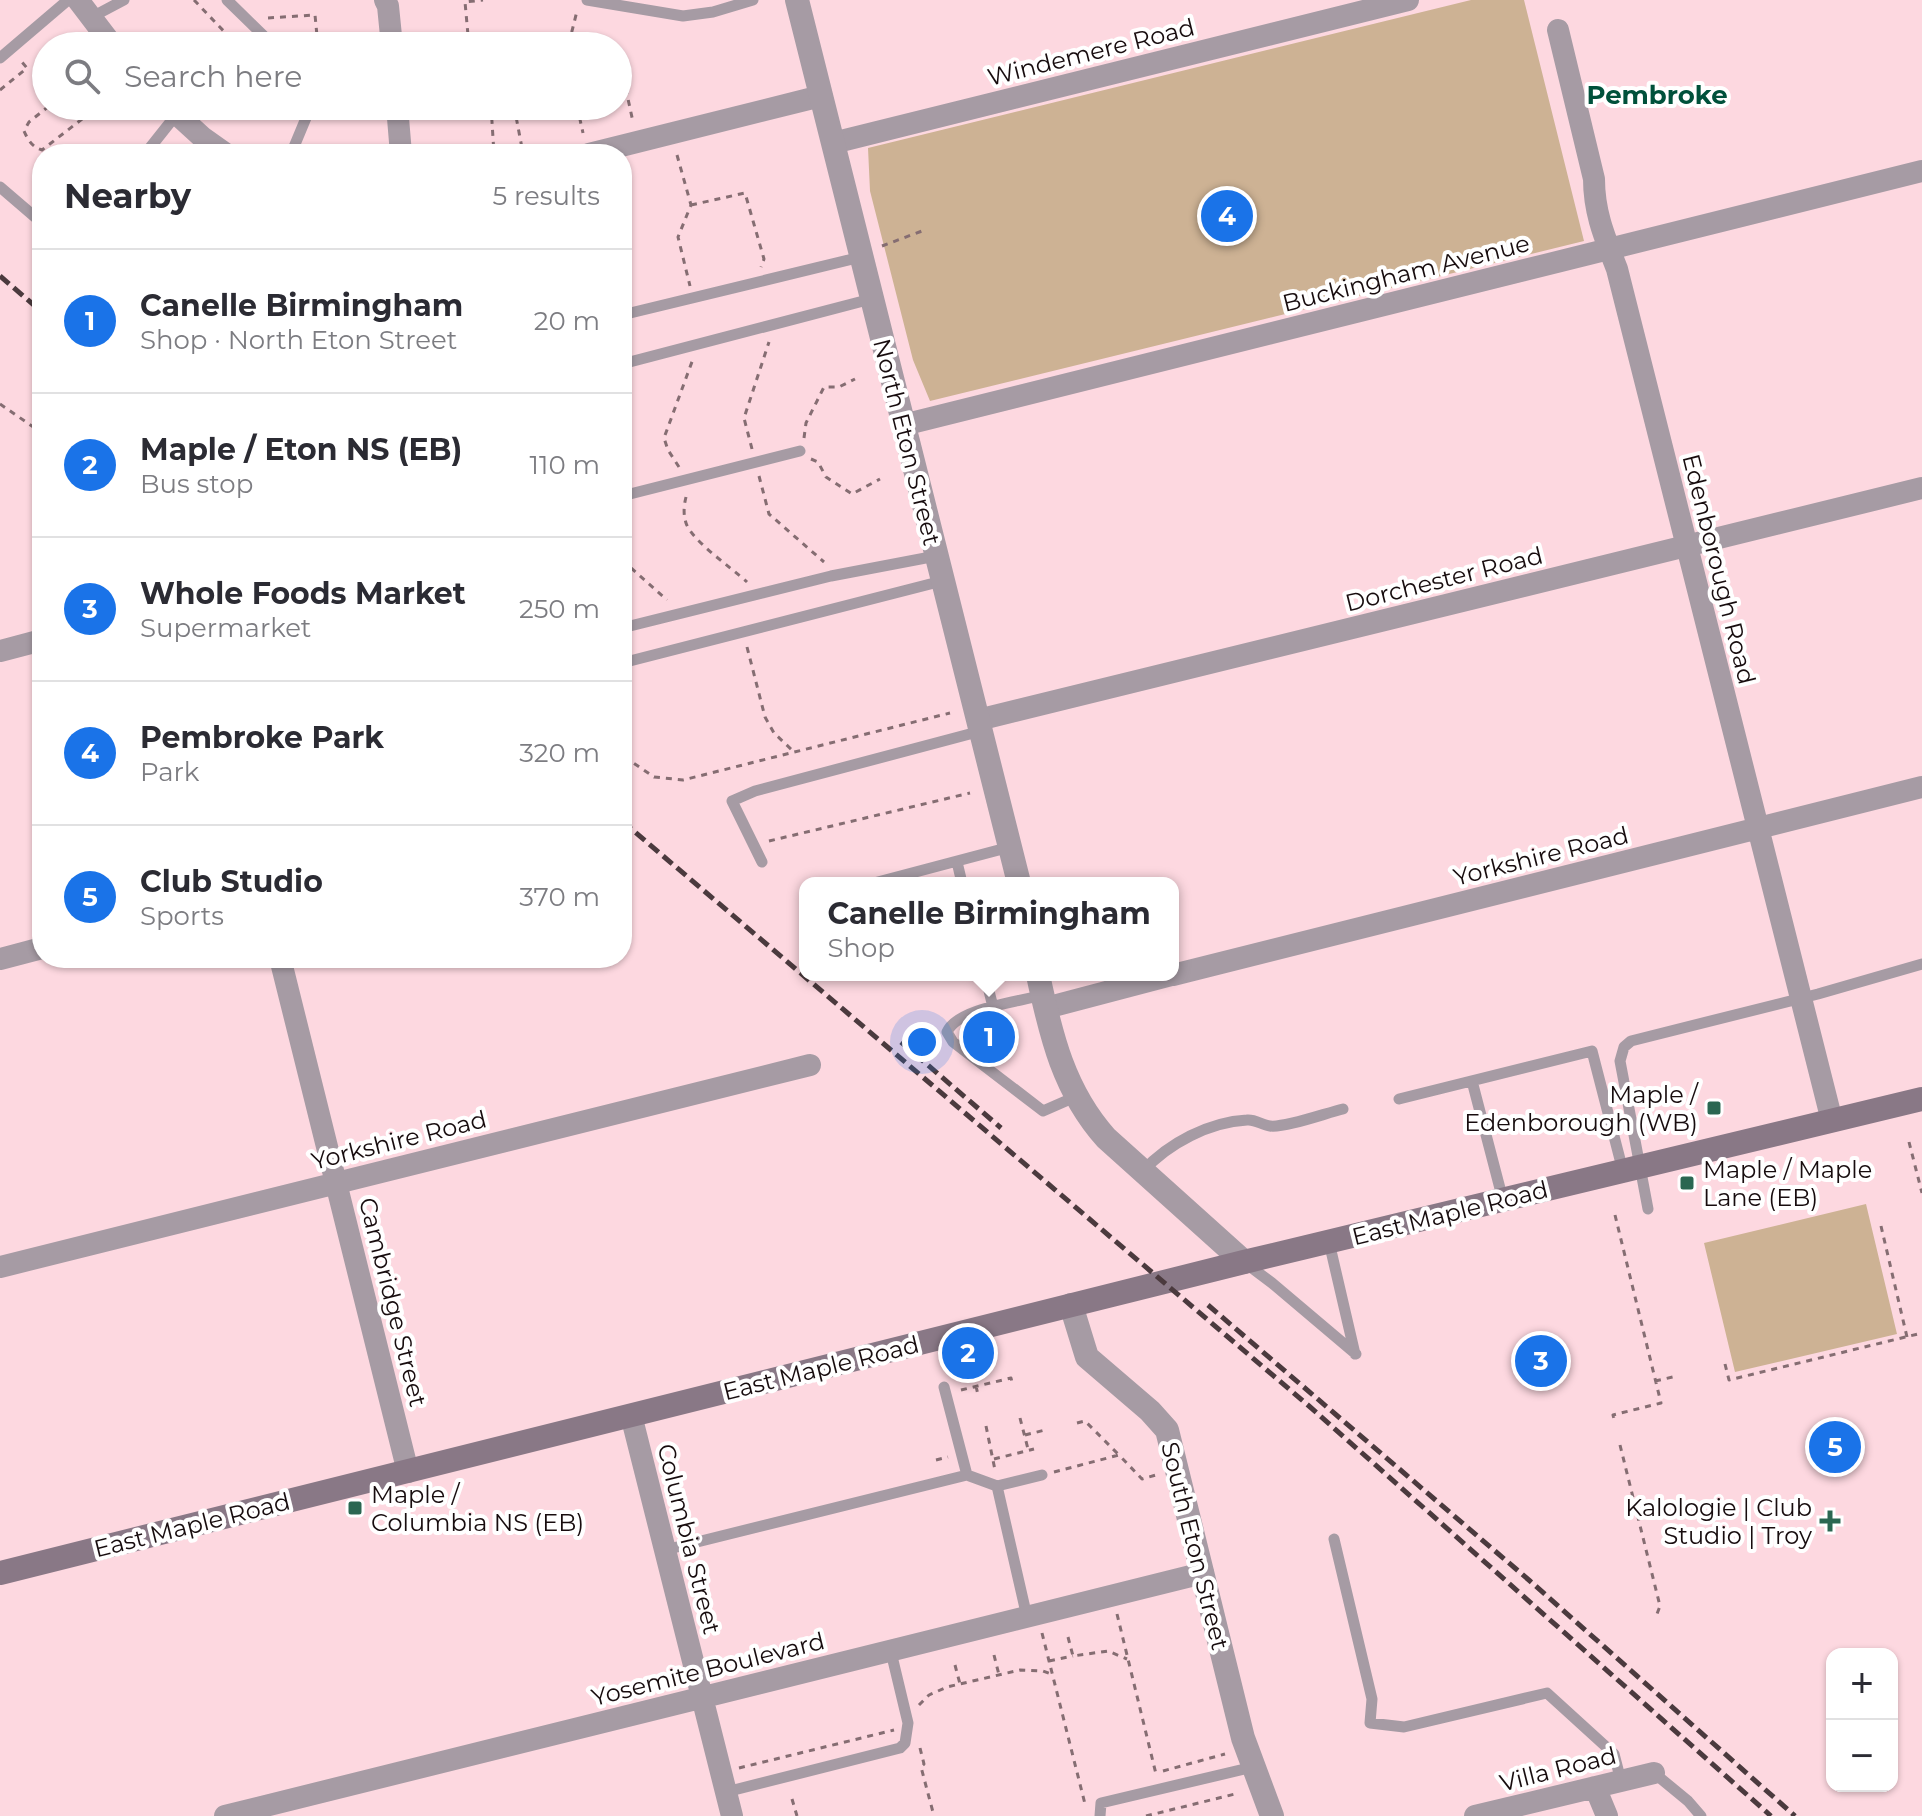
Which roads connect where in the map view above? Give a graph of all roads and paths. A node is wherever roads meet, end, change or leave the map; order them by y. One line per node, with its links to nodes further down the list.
1 (68, 0): 22 (lane)
2 (124, 0): 12 (lane)
3 (194, 0): 16 (path)
4 (227, 0): 13 (lane)
5 (483, 0): 20 (path)
6 (579, 0): 21 (path)
7 (587, 0): 8 (lane)
8 (753, 0)
9 (797, 0): 25 (street, North Eton Street)
10 (1408, 0): 38 (street, Windemere Road)
11 (388, 2): 19 (street)
12 (84, 9): 15 (street)
13 (257, 29): 17 (lane); 18 (path)
14 (1558, 30): 53 (street, Edenborough Road)
15 (102, 32)
16 (225, 32)
17 (260, 32)
18 (317, 32)
19 (391, 32)
20 (468, 32)
21 (572, 32)
22 (11, 49): 23 (lane); 24 (path)
23 (0, 58)
24 (0, 90)
25 (821, 96): 37 (street); 38 (street, North Eton Street)
26 (632, 117): 36 (path)
27 (32, 120): 39 (path)
28 (81, 120): 40 (path)
29 (166, 120): 41 (lane)
30 (184, 120): 42 (street)
31 (305, 120): 43 (lane)
32 (398, 120): 44 (street)
33 (492, 120): 45 (path)
34 (517, 120): 46 (path)
35 (580, 120): 37 (path)
36 (633, 122)
37 (586, 143)
38 (833, 143): 54 (street, North Eton Street)
39 (32, 144)
40 (50, 144)
41 (151, 144)
42 (214, 144)
43 (295, 144)
44 (400, 144)
45 (493, 144)
46 (521, 144)
47 (677, 155): 50 (path)
48 (1922, 171): 53 (street, Buckingham Avenue)
49 (0, 187): 51 (lane)
50 (691, 205): 55 (path); 56 (path)
51 (32, 214)
52 (922, 231): 54 (path)
53 (1609, 249): 62 (street, Buckingham Avenue); 68 (street, Edenborough Road)
54 (871, 252): 55 (lane); 57 (street, North Eton Street)
55 (756, 283): 56 (lane)
56 (693, 298): 58 (lane)
57 (871, 299): 59 (lane); 62 (street, North Eton Street)
58 (632, 313)
59 (632, 361)
60 (855, 379): 64 (path)
61 (0, 404): 63 (path)
62 (903, 425): 69 (street, North Eton Street)
63 (32, 426)
64 (800, 451): 65 (path); 67 (lane)
65 (880, 479)
66 (1922, 488): 68 (street, Dorchester Road)
67 (632, 493)
68 (1687, 546): 79 (street, Dorchester Road); 84 (street, Edenborough Road)
69 (936, 556): 71 (street, North Eton Street); 72 (lane)
70 (632, 569): 72 (path)
71 (942, 581): 74 (lane); 79 (street, North Eton Street)
72 (682, 613): 73 (lane)
73 (632, 626)
74 (743, 632): 77 (lane); 80 (path)
75 (32, 643): 76 (street)
76 (0, 651)
77 (632, 660)
78 (950, 713): 80 (path)
79 (979, 726): 85 (lane); 86 (street, North Eton Street)
80 (794, 752): 81 (path)
81 (632, 762)
82 (1922, 787): 84 (street, Yorkshire Road)
83 (970, 793): 85 (path)
84 (1758, 828): 96 (street, Yorkshire Road); 100 (street, Edenborough Road)
85 (754, 845): 87 (lane)
86 (1010, 847): 88 (lane); 91 (street, North Eton Street)
87 (762, 862)
88 (957, 862): 89 (lane); 90 (lane)
89 (898, 877)
90 (961, 877)
91 (1018, 877)
92 (32, 951): 93 (street)
93 (0, 959)
94 (1922, 964): 100 (lane)
95 (282, 968): 112 (street, Cambridge Street)
96 (1179, 973)
97 (986, 981): 101 (lane)
98 (1129, 981): 99 (street, Yorkshire Road)
99 (1043, 993): 101 (lane); 104 (street)
100 (1800, 999): 108 (street, Edenborough Road); 110 (lane)
101 (993, 1007): 104 (lane)
102 (810, 1065): 112 (street, Yorkshire Road)
103 (1472, 1081): 105 (lane); 110 (lane); 114 (lane)
104 (1075, 1097): 111 (street)
105 (1399, 1099)
106 (1922, 1099): 108 (main road, East Maple Road)
107 (1343, 1109): 111 (lane)
108 (1832, 1121): 110 (main road, East Maple Road)
109 (1909, 1142): 113 (path)
110 (1632, 1169): 114 (main road, East Maple Road); 115 (lane)
111 (1143, 1171): 119 (street)
112 (336, 1183): 120 (street, Yorkshire Road); 140 (street, Cambridge Street)
113 (1922, 1193)
114 (1503, 1200): 118 (main road, East Maple Road)
115 (1648, 1209)
116 (1615, 1215): 126 (path)
117 (1881, 1226): 123 (path)
118 (1329, 1242): 119 (main road, East Maple Road); 119 (lane)
119 (1244, 1262): 121 (main road, East Maple Road)
120 (0, 1267)
121 (1071, 1305): 131 (main road, East Maple Road); 148 (street, South Eton Street)
122 (1922, 1333): 123 (path)
123 (1907, 1337): 124 (path)
124 (1725, 1364)
125 (1677, 1376): 126 (path)
126 (1655, 1381): 133 (path)
127 (976, 1386): 128 (path); 129 (path); 130 (path)
128 (1013, 1386)
129 (950, 1389): 141 (lane)
130 (978, 1395)
131 (631, 1415): 140 (main road, East Maple Road); 146 (street, Columbia Street)
132 (1020, 1418): 137 (path)
133 (1615, 1422)
134 (1077, 1423): 139 (path)
135 (986, 1426): 137 (path)
136 (1045, 1430): 137 (path)
137 (1025, 1435)
138 (1620, 1445): 150 (path)
139 (1119, 1455): 142 (path); 143 (path)
140 (408, 1472): 147 (main road, East Maple Road)
141 (967, 1475): 144 (lane); 146 (lane)
142 (1042, 1475): 144 (lane)
143 (1156, 1475)
144 (997, 1486): 151 (lane)
145 (1334, 1539): 169 (lane)
146 (665, 1550): 162 (street, Columbia Street)
147 (0, 1573)
148 (1203, 1573): 149 (street, Yosemite Boulevard); 165 (street, South Eton Street)
149 (1111, 1595): 151 (street, Yosemite Boulevard); 156 (path)
150 (1657, 1614)
151 (1032, 1616): 153 (street, Yosemite Boulevard); 157 (path)
152 (1068, 1637): 155 (path)
153 (891, 1652): 162 (street, Yosemite Boulevard); 171 (lane)
154 (994, 1655): 159 (path)
155 (1073, 1656): 156 (path); 157 (path)
156 (1128, 1660): 168 (path)
157 (1049, 1661): 160 (path)
158 (955, 1665): 161 (path)
159 (999, 1675): 160 (path); 161 (path)
160 (1053, 1675): 177 (path)
161 (960, 1684): 163 (path)
162 (703, 1697): 171 (street, Columbia Street); 174 (street, Yosemite Boulevard)
163 (912, 1714)
164 (902, 1728): 166 (path)
165 (1254, 1767): 178 (lane); 180 (street, South Eton Street)
166 (739, 1768)
167 (1654, 1773): 169 (street, Villa Road); 183 (lane)
168 (1156, 1774)
169 (1621, 1781): 170 (street, Villa Road)
170 (1595, 1787): 181 (street, Villa Road); 182 (street)
171 (726, 1792): 175 (street, Columbia Street)
172 (1235, 1794): 179 (path)
173 (792, 1799): 176 (path)
174 (225, 1816)
175 (732, 1816)
176 (797, 1816)
177 (1088, 1816)
178 (1100, 1816)
179 (1146, 1816)
180 (1272, 1816)
181 (1475, 1816)
182 (1607, 1816)
183 (1701, 1816)

